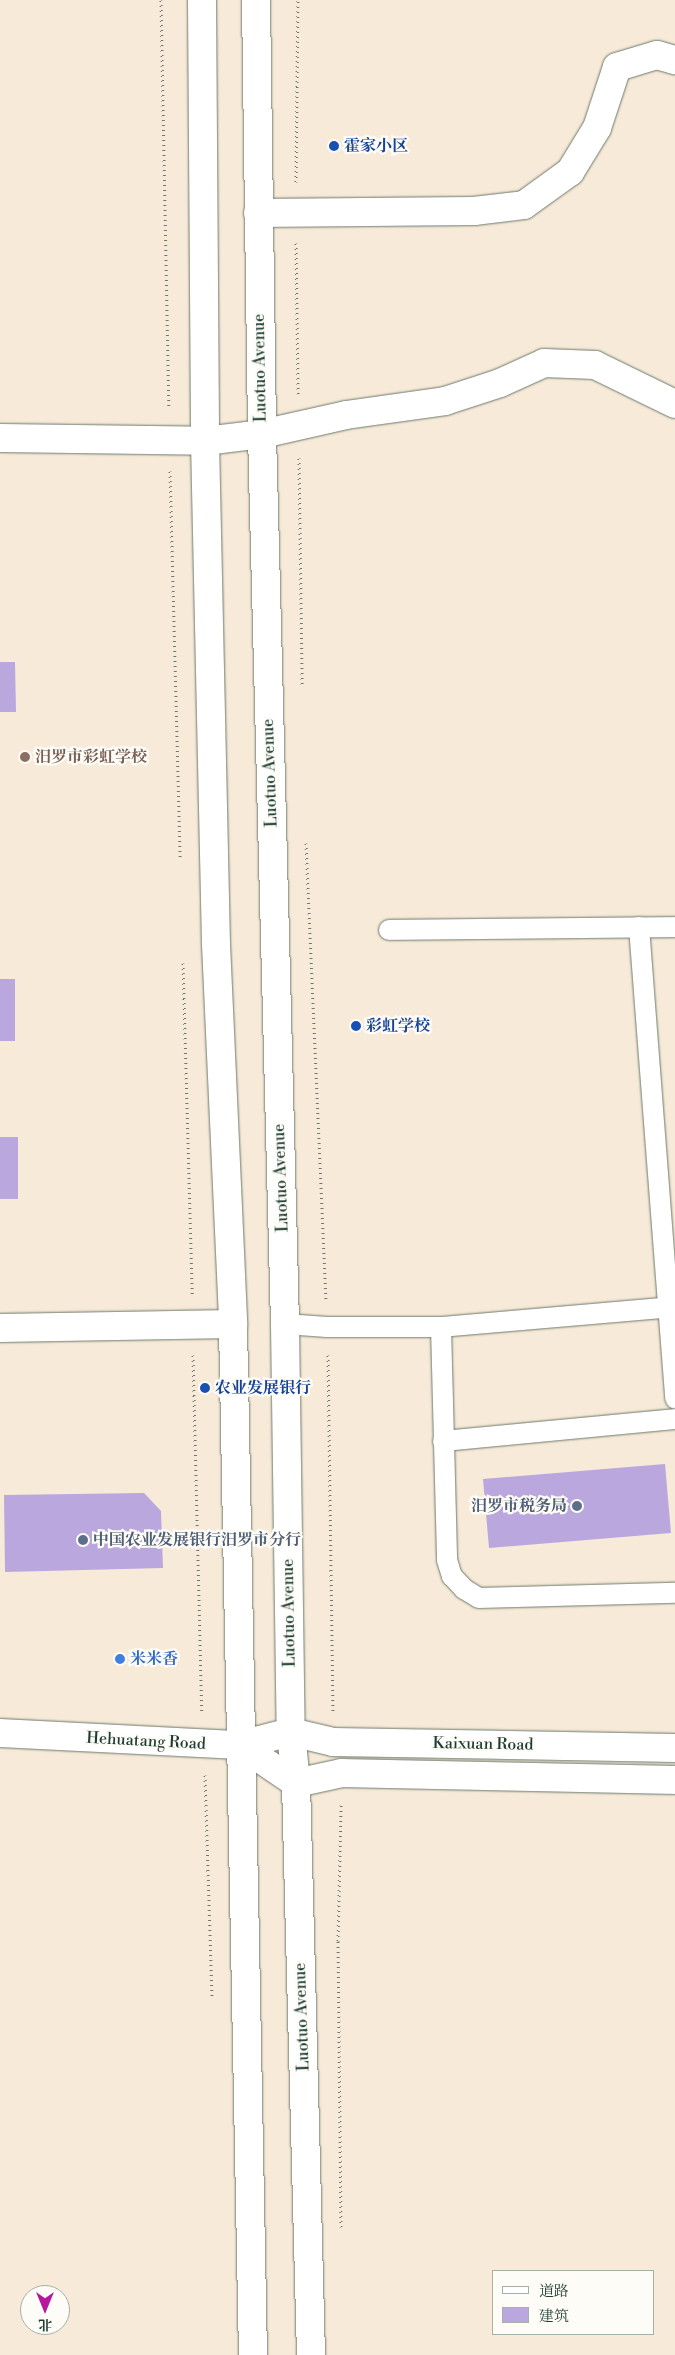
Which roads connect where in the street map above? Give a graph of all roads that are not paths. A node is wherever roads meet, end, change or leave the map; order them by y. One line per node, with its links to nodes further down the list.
1 (202, 0): 8 (main road)
2 (256, 0): 4 (main road, Luotuo Avenue)
3 (675, 60): 4 (main road)
4 (258, 213): 6 (main road, Luotuo Avenue)
5 (675, 404): 6 (main road)
6 (262, 434): 8 (main road); 14 (main road, Luotuo Avenue)
7 (0, 438): 8 (main road)
8 (205, 441): 13 (main road)
9 (675, 926): 10 (lane)
10 (639, 927): 11 (lane); 12 (lane)
11 (389, 930)
12 (672, 1307): 15 (lane); 17 (lane)
13 (233, 1324): 16 (main road); 23 (main road)
14 (285, 1324): 15 (lane); 21 (main road, Luotuo Avenue)
15 (441, 1327): 19 (lane)
16 (0, 1328)
17 (675, 1400)
18 (675, 1419): 19 (lane)
19 (443, 1441): 20 (lane)
20 (675, 1594)
21 (291, 1732): 23 (main road, Hehuatang Road); 24 (main road, Kaixuan Road); 26 (main road, Luotuo Avenue)
22 (0, 1733): 23 (main road, Hehuatang Road)
23 (240, 1745): 26 (main road); 27 (main road)
24 (675, 1748)
25 (675, 1780): 26 (main road)
26 (296, 1783): 28 (main road, Luotuo Avenue)
27 (253, 2355)
28 (312, 2355)

